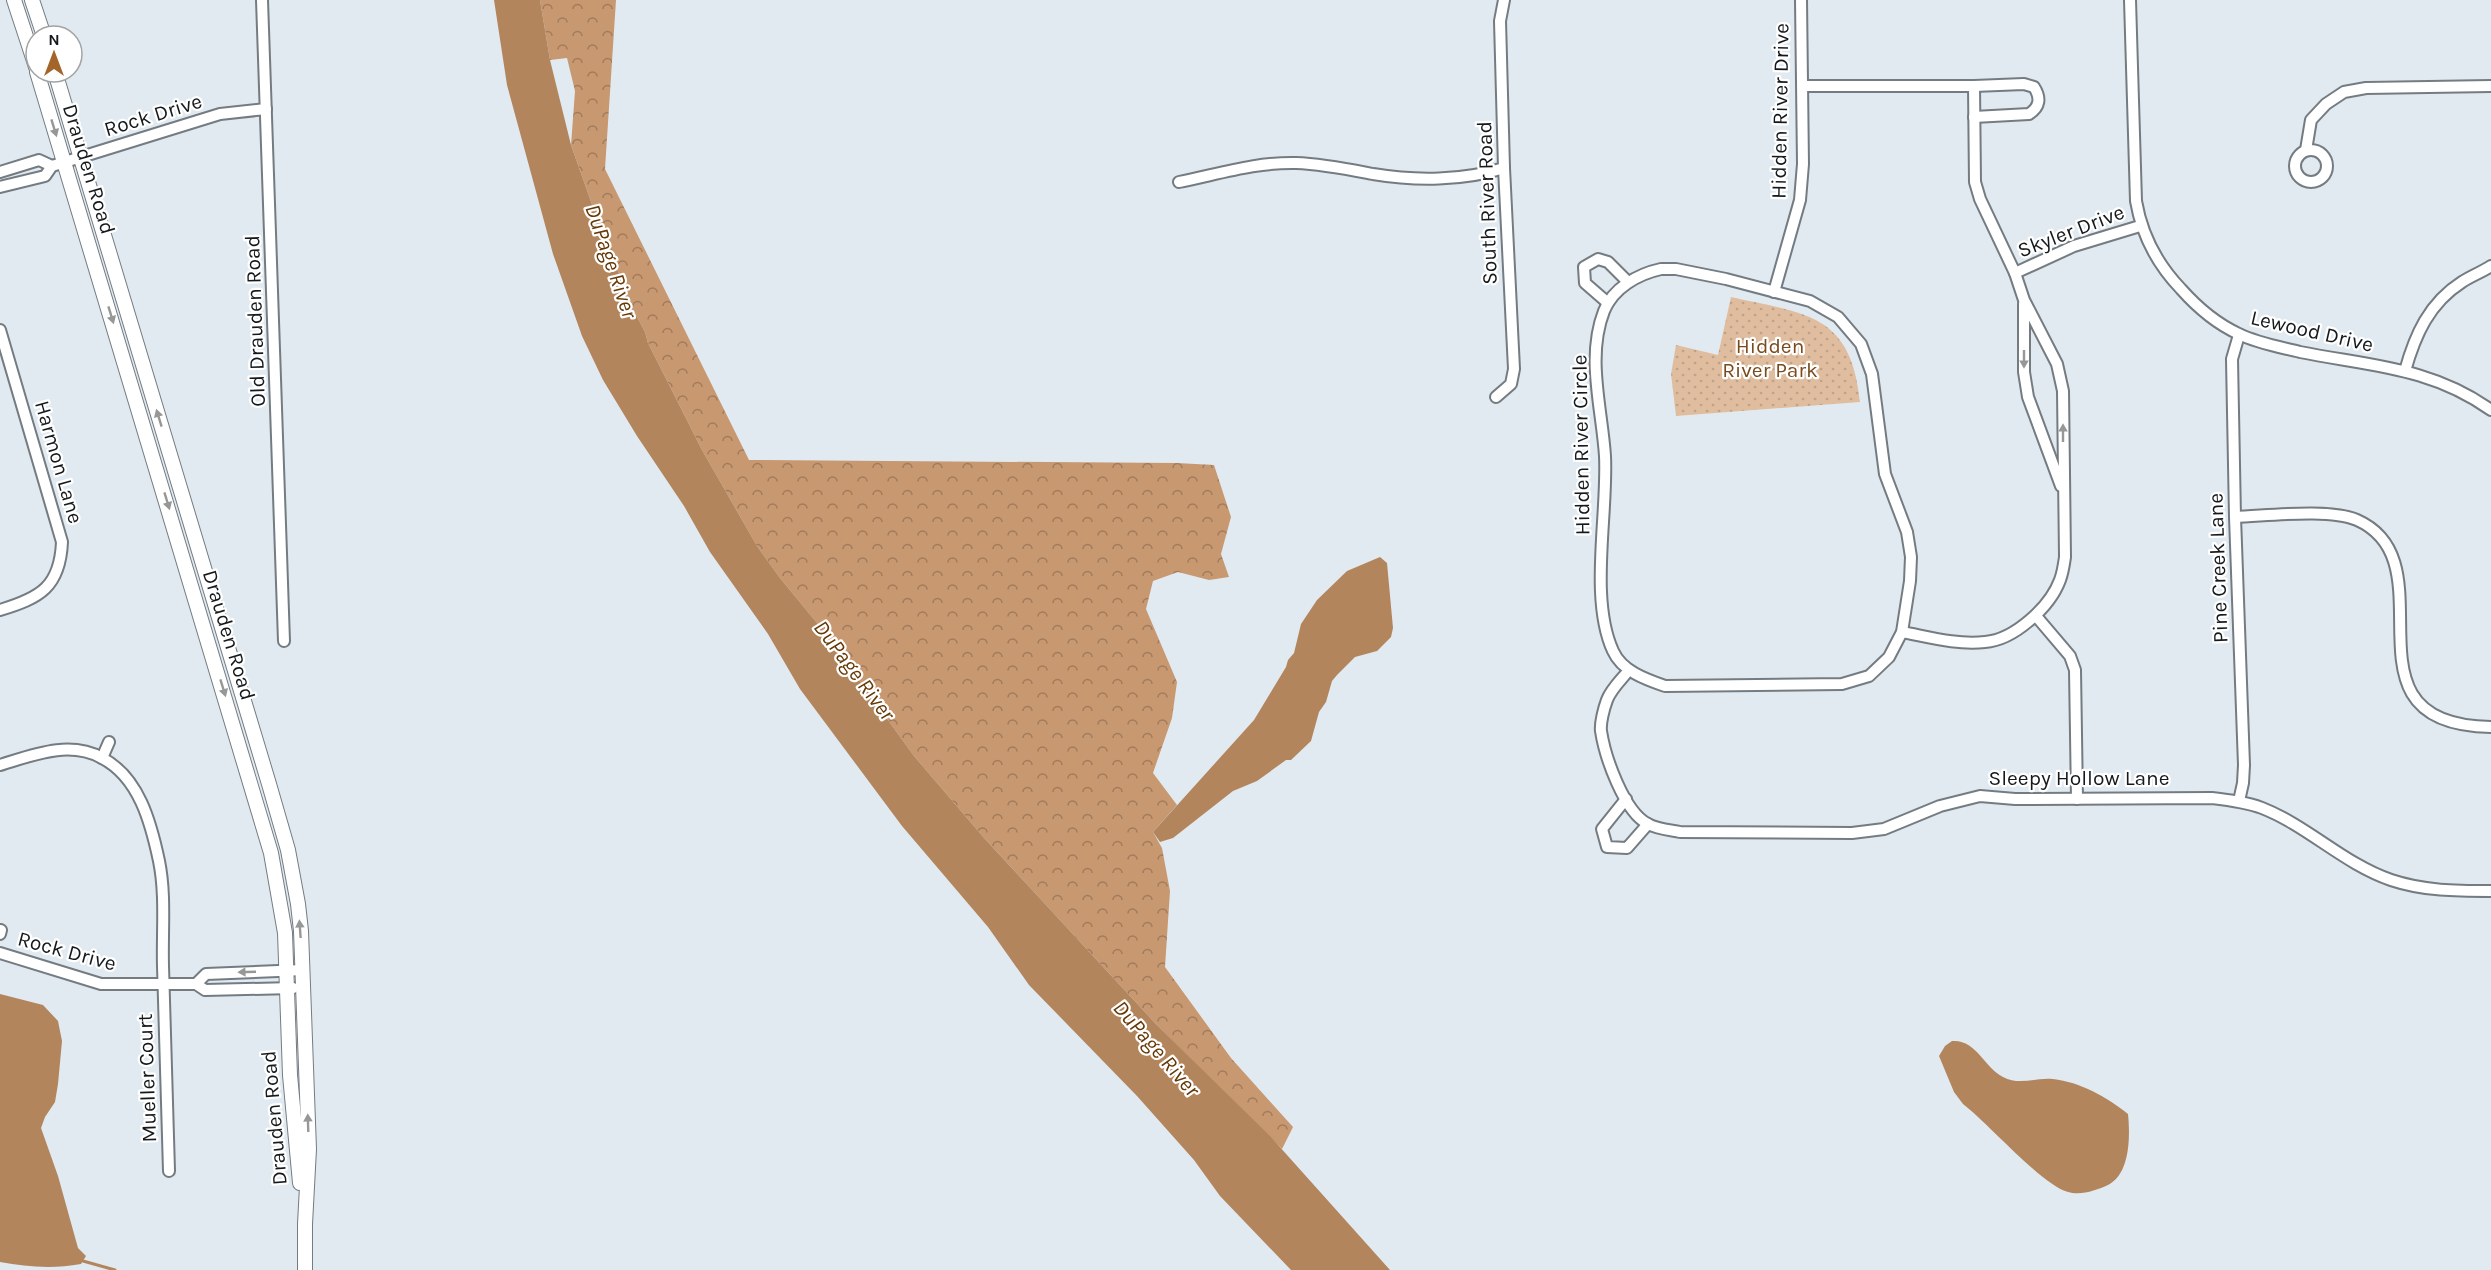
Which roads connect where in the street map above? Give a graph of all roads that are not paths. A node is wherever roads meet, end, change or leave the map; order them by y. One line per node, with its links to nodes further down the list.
1 (14, 0): 8 (street)
2 (32, 0): 7 (street)
3 (262, 0): 14 (street, Old Drauden Road)
4 (1504, 0): 19 (street, South River Road)
5 (1801, 0): 11 (street, Hidden River Drive)
6 (2130, 0): 23 (street, Lewood Drive)
7 (40, 24)
8 (24, 31)
9 (40, 84): 18 (street, Drauden Road, one-way to 18)
10 (59, 84): 17 (street, Drauden Road)
11 (1803, 86): 12 (street); 27 (street, Hidden River Drive)
12 (1974, 86): 15 (street); 15 (street)
13 (2491, 86): 16 (street)
14 (266, 109): 17 (street, Rock Drive); 40 (street, Old Drauden Road)
15 (1974, 117): 25 (street)
16 (2306, 150)
17 (81, 157): 18 (street, Rock Drive); 52 (street, Drauden Road, one-way to 17)
18 (58, 164): 20 (street, Rock Drive); 22 (street, Rock Drive); 53 (street, Drauden Road, one-way to 53)
19 (1504, 168): 21 (street); 33 (street, South River Road)
20 (0, 172)
21 (1179, 182)
22 (0, 187)
23 (2140, 226): 25 (street, Skyler Drive); 31 (street, Lewood Drive)
24 (2491, 266): 32 (street)
25 (2015, 273): 28 (street)
26 (1628, 282): 27 (street, Hidden River Circle); 29 (street, Hidden River Circle); 29 (street)
27 (1774, 291): 39 (street, Hidden River Circle)
28 (2024, 300): 35 (street, one-way to 35); 35 (street, one-way to 28)
29 (1608, 303): 41 (street, Hidden River Circle)
30 (0, 330): 37 (street, Harmon Lane)
31 (2239, 334): 32 (street, Lewood Drive); 36 (street, Pine Creek Lane)
32 (2404, 371): 34 (street, Lewood Drive)
33 (1496, 397)
34 (2491, 410)
35 (2063, 492): 38 (street)
36 (2235, 517): 42 (street); 48 (street, Pine Creek Lane)
37 (0, 610)
38 (2036, 616): 39 (street); 47 (street)
39 (1902, 632): 41 (street, Hidden River Circle)
40 (284, 641)
41 (1629, 670): 46 (street)
42 (2491, 727)
43 (109, 742): 44 (street)
44 (102, 758): 45 (street); 54 (street, Mueller Court)
45 (0, 765)
46 (1626, 799): 49 (street); 49 (street)
47 (2077, 799): 48 (street, Sleepy Hollow Lane); 49 (street, Sleepy Hollow Lane)
48 (2239, 801): 50 (street, Sleepy Hollow Lane)
49 (1648, 824)
50 (2491, 891)
51 (0, 953): 54 (street, Rock Drive)
52 (303, 970): 53 (street, Rock Drive); 57 (street, Drauden Road)
53 (286, 971): 55 (street, Rock Drive, one-way to 55); 56 (street, Drauden Road)
54 (164, 984): 55 (street, Rock Drive); 58 (street, Mueller Court)
55 (196, 984): 56 (street, Rock Drive)
56 (287, 988): 57 (street, Rock Drive); 59 (street, Drauden Road)
57 (303, 988): 59 (street, Drauden Road, one-way to 57)
58 (169, 1171)
59 (305, 1224): 60 (street, Drauden Road)
60 (305, 1270)

